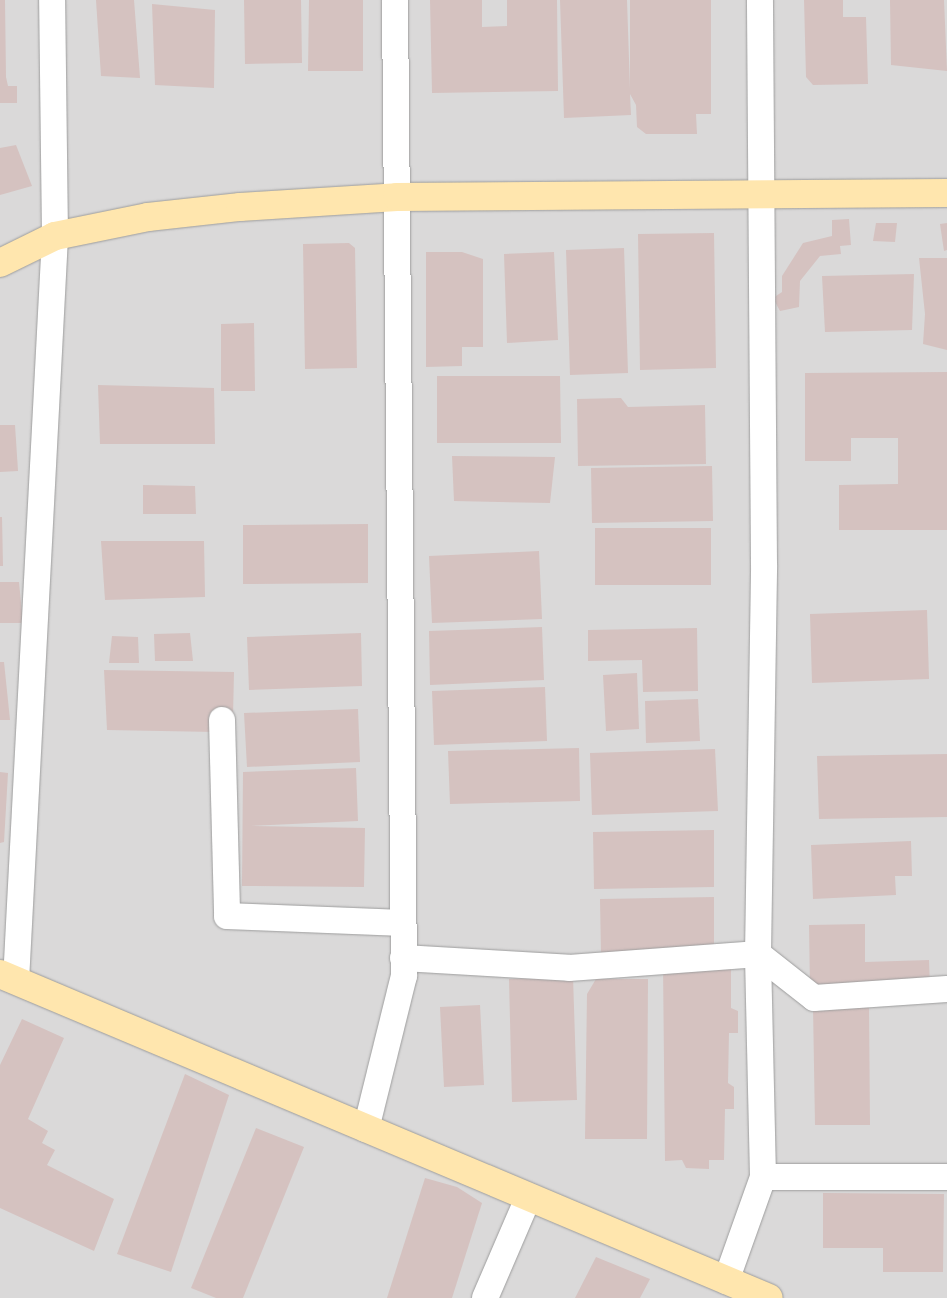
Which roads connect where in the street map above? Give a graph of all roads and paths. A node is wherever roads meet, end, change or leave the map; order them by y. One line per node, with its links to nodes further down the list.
1 (52, 0): 7 (street)
2 (396, 0): 6 (street)
3 (760, 0): 4 (street)
4 (762, 193): 5 (street); 6 (street); 11 (street)
5 (947, 193)
6 (397, 197): 7 (street); 10 (street)
7 (54, 236): 8 (street); 13 (street)
8 (0, 262)
9 (222, 720): 10 (street)
10 (403, 923): 12 (street)
11 (758, 954): 12 (street); 14 (street); 17 (street)
12 (404, 958): 15 (street)
13 (8, 977): 15 (street)
14 (947, 989)
15 (366, 1129): 18 (street)
16 (947, 1176): 17 (street)
17 (763, 1177): 19 (street)
18 (528, 1198): 19 (street); 20 (street)
19 (726, 1281): 21 (street)
20 (485, 1298)
21 (769, 1298)

